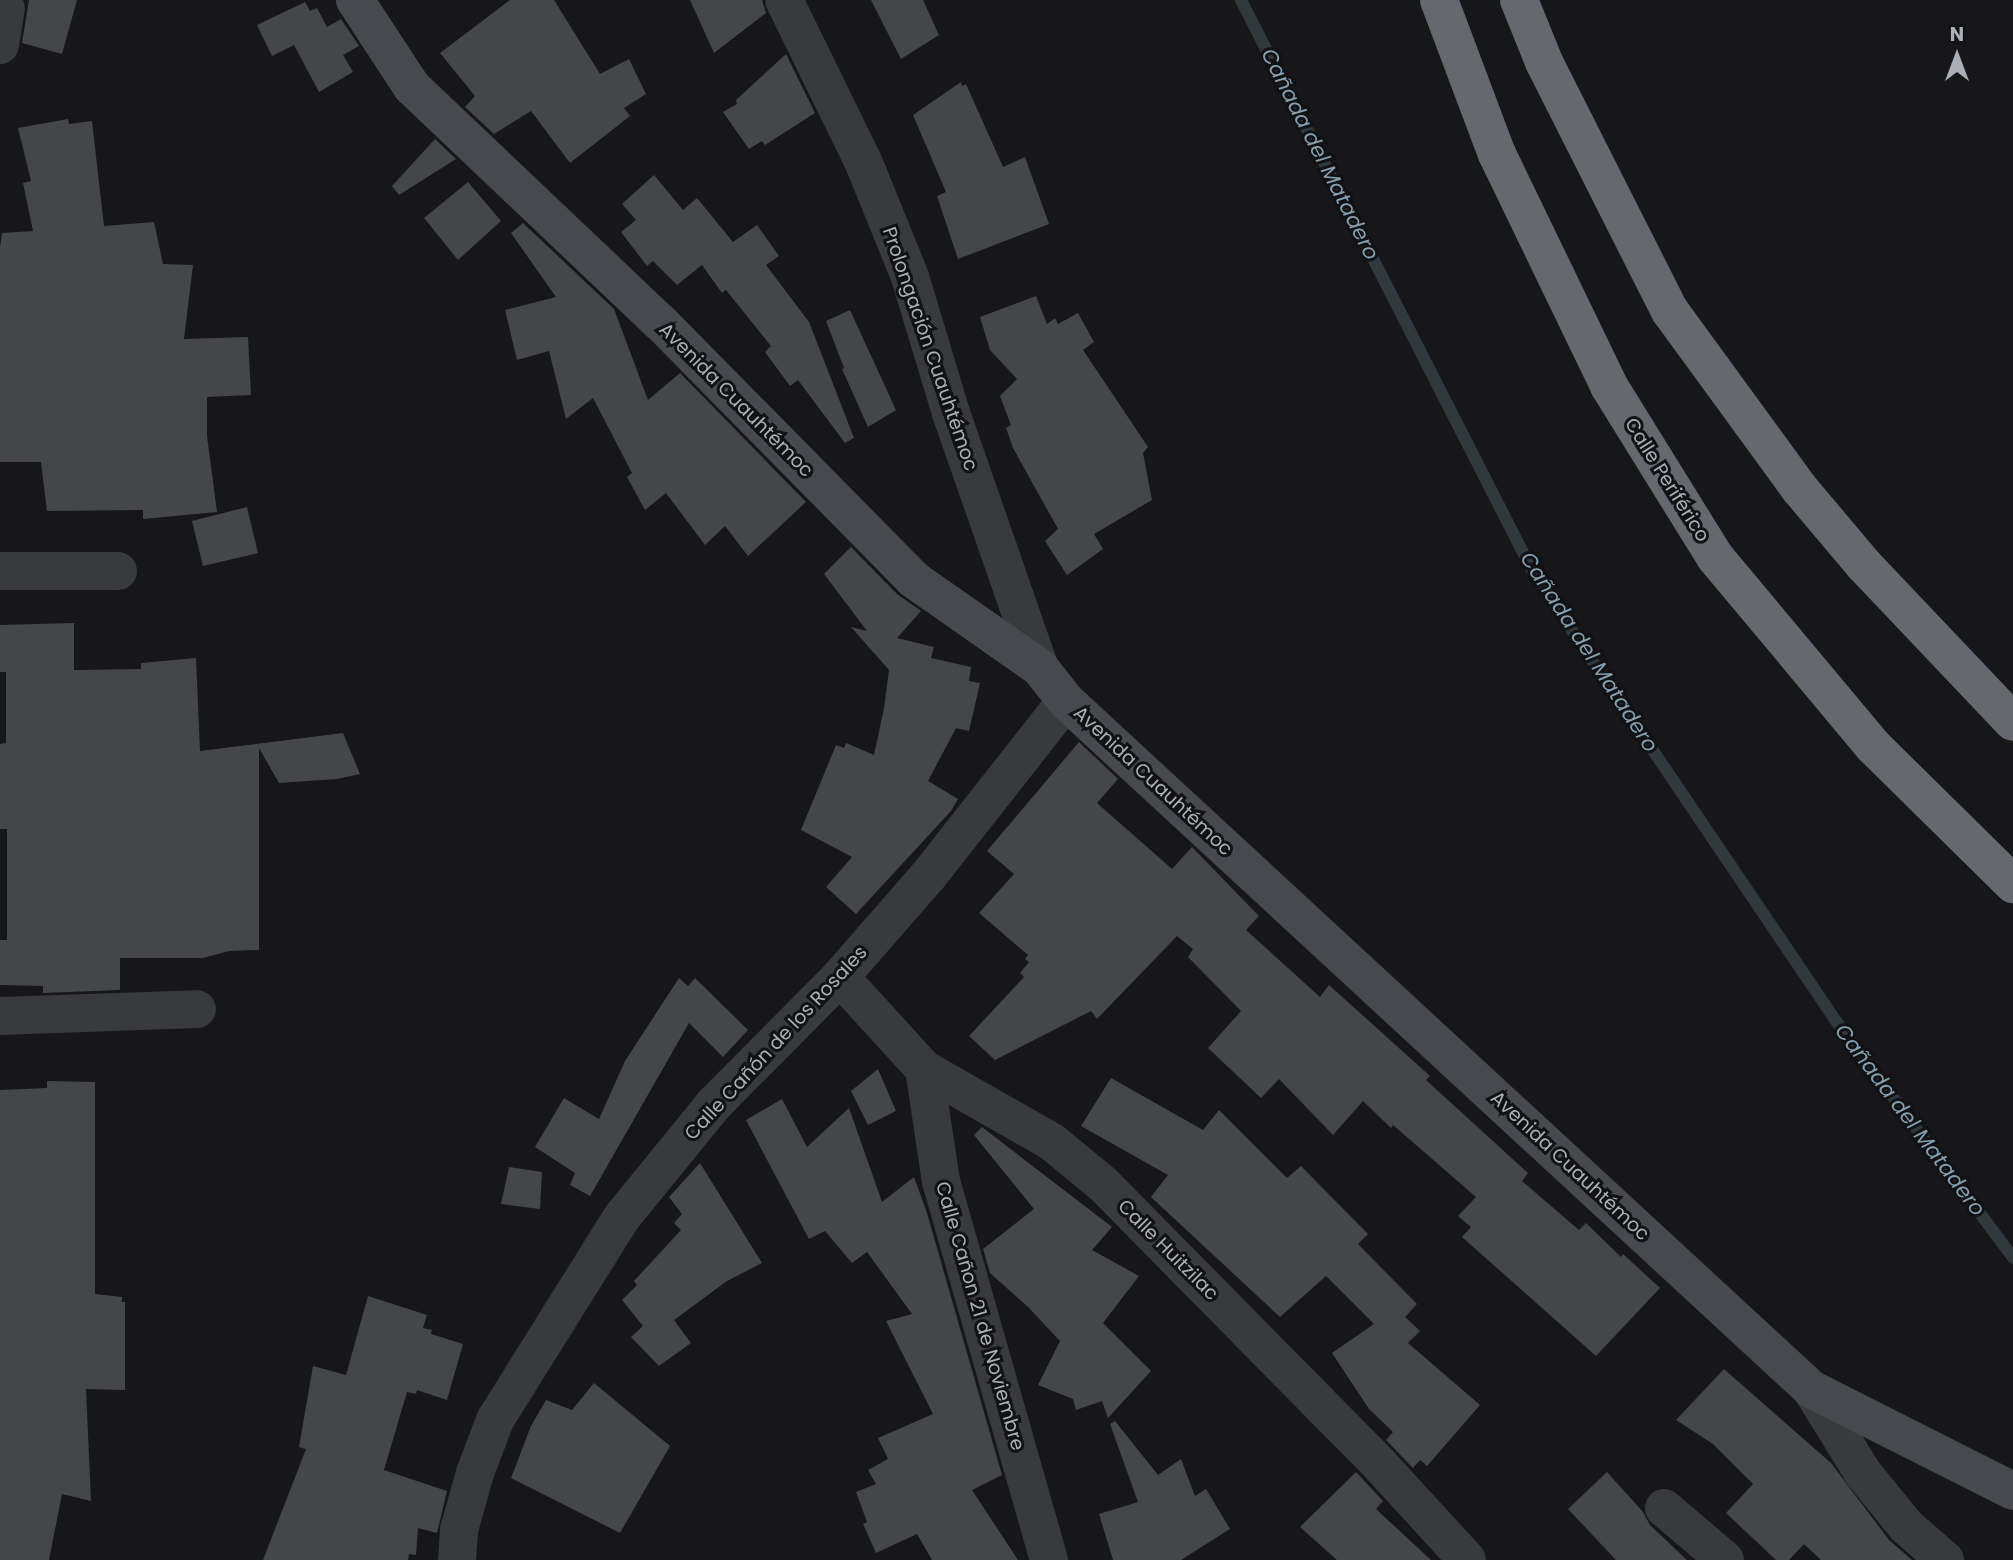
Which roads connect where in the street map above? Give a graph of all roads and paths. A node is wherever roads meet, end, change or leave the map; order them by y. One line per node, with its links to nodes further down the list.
1 (355, 0): 9 (street, Avenida Cuauhtémoc)
2 (784, 0): 9 (street, Prolongación Cuauhtémoc)
3 (1439, 0): 12 (highway, Calle Periférico)
4 (1519, 0): 11 (highway)
5 (6, 8): 6 (street)
6 (0, 45)
7 (0, 571): 8 (street)
8 (118, 571)
9 (1040, 668): 10 (street, Avenida Cuauhtémoc)
10 (1066, 701): 13 (street, Calle Cañón de los Rosales); 17 (street, Avenida Cuauhtémoc)
11 (2013, 722)
12 (2013, 884)
13 (840, 977): 16 (street, Calle Huitzilac); 20 (street, Calle Cañón de los Rosales)
14 (197, 1009): 15 (street)
15 (0, 1016)
16 (924, 1069): 21 (street, Calle Cañon 21 de Noviembre); 22 (street, Calle Huitzilac)
17 (1811, 1389): 18 (street, Avenida Cuauhtémoc); 24 (street)
18 (2013, 1491)
19 (1664, 1508): 23 (street)
20 (457, 1560)
21 (1049, 1560)
22 (1467, 1560)
23 (1725, 1560)
24 (1945, 1560)

